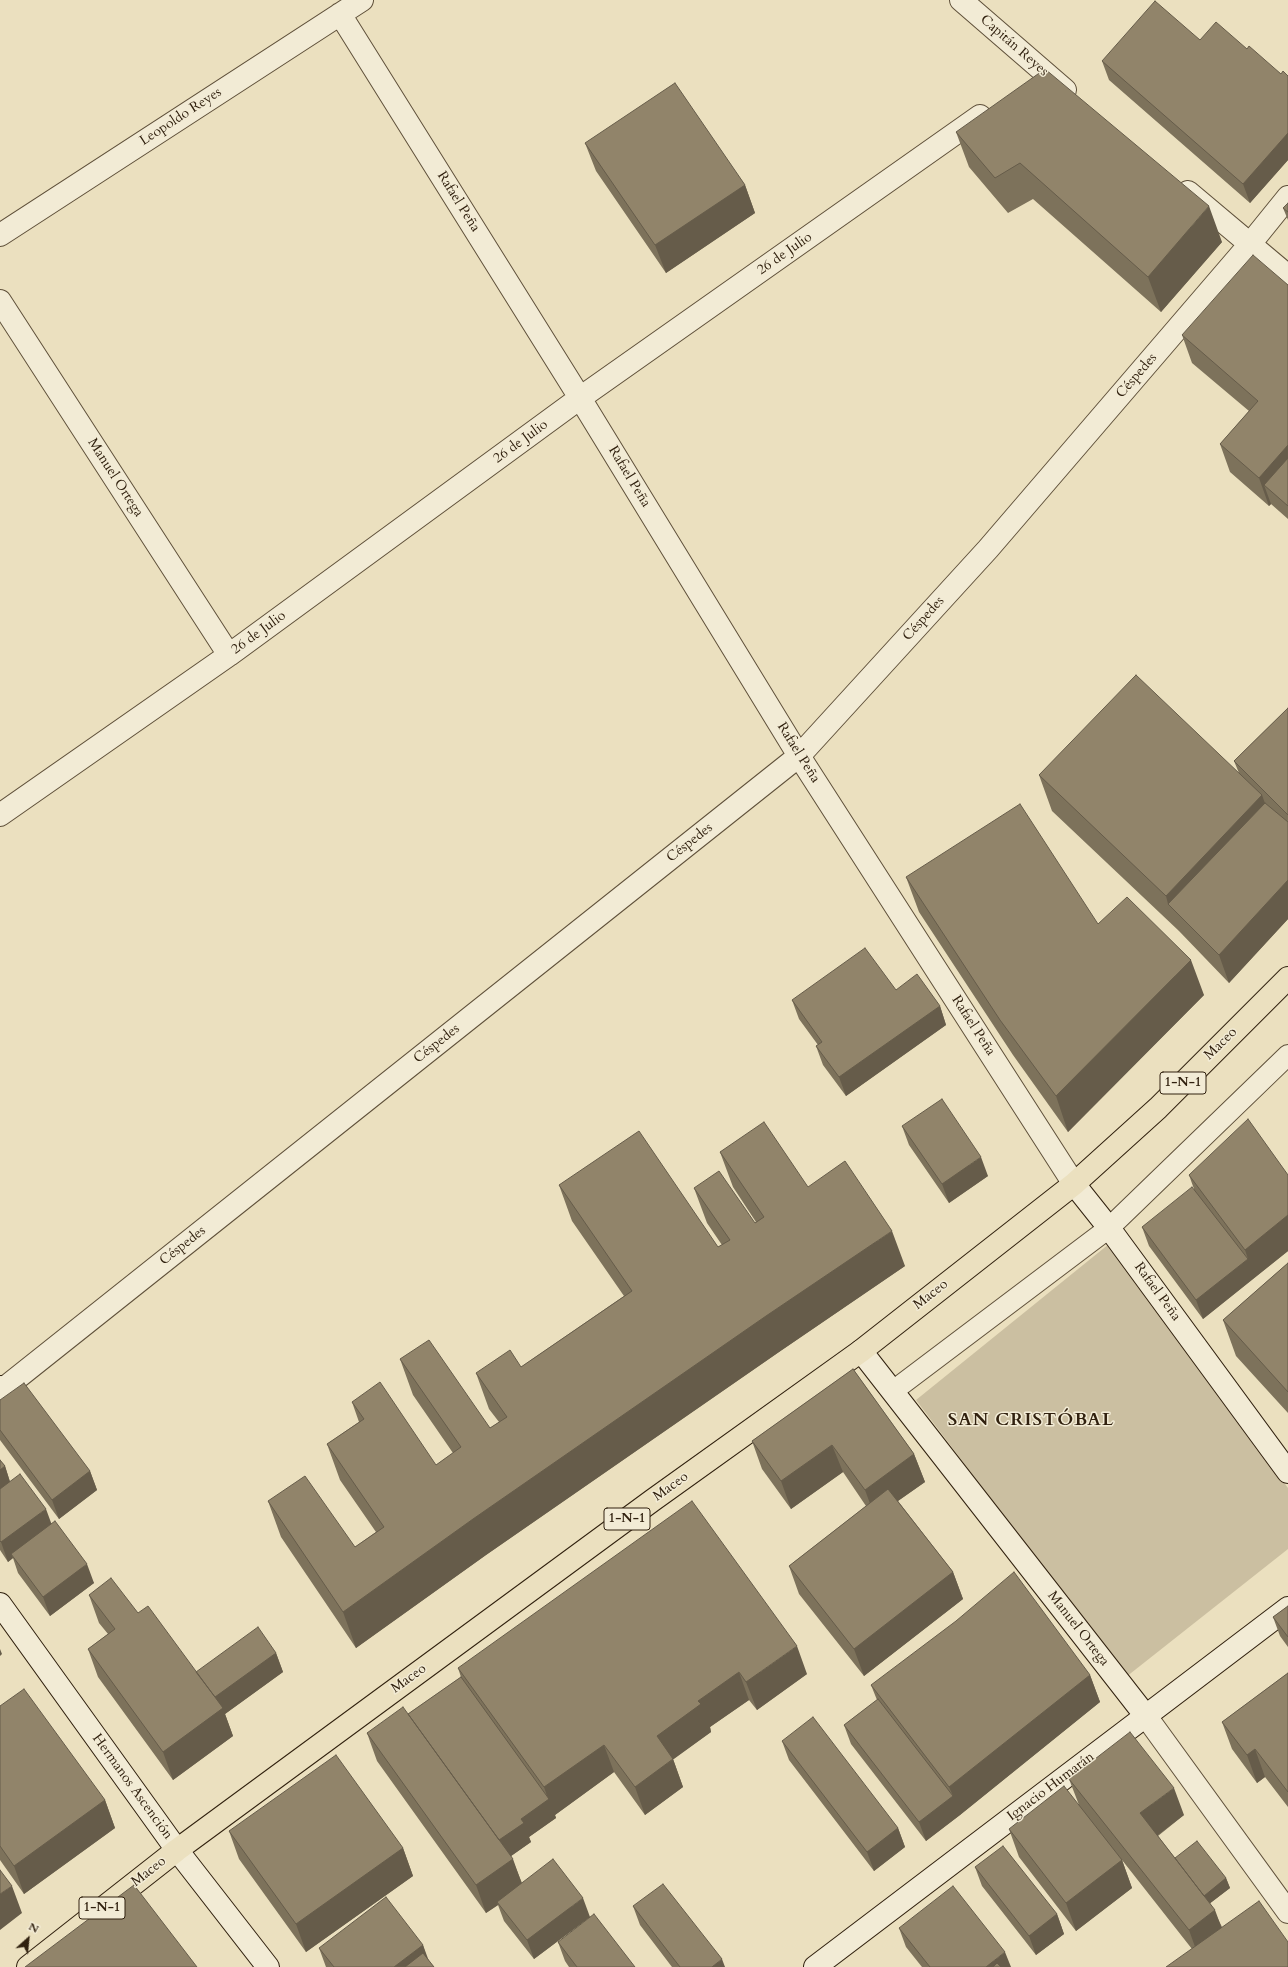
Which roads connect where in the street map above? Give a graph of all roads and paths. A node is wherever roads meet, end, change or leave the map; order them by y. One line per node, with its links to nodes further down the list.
1 (362, 0): 3 (street, Leopoldo Reyes)
2 (961, 0): 4 (street, Capitán Reyes)
3 (340, 14): 10 (street, Leopoldo Reyes); 14 (street, Rafael Peña)
4 (1043, 72): 5 (street); 6 (street, Capitán Reyes)
5 (1023, 85)
6 (1079, 102)
7 (997, 104): 14 (street, 26 de Julio)
8 (1171, 178): 11 (street)
9 (1288, 197): 11 (street, Céspedes)
10 (0, 235)
11 (1250, 244): 12 (street); 16 (street, Céspedes)
12 (1288, 276)
13 (0, 301): 15 (street, Manuel Ortega)
14 (580, 398): 15 (street, 26 de Julio); 16 (street, Rafael Peña)
15 (229, 655): 17 (street, 26 de Julio)
16 (799, 756): 20 (street, Rafael Peña); 23 (street, Céspedes)
17 (0, 813)
18 (1288, 978): 20 (main road, Maceo / 1-N-1)
19 (1288, 1055): 21 (lane)
20 (1074, 1184): 21 (street, Rafael Peña); 22 (main road, Maceo / 1-N-1)
21 (1109, 1228): 24 (lane); 25 (street, Rafael Peña)
22 (861, 1351): 24 (street, Manuel Ortega); 29 (main road, Maceo / 1-N-1)
23 (1, 1389)
24 (893, 1391): 28 (street, Manuel Ortega)
25 (1288, 1472)
26 (0, 1604): 29 (street, Hermanos Ascención)
27 (1288, 1608): 28 (street, Ignacio Humarán)
28 (1145, 1715): 30 (street, Manuel Ortega); 33 (street, Ignacio Humarán)
29 (177, 1850): 31 (main road, Maceo / 1-N-1); 32 (street, Hermanos Ascención)
30 (1288, 1912)
31 (28, 1967)
32 (268, 1967)
33 (816, 1967)

